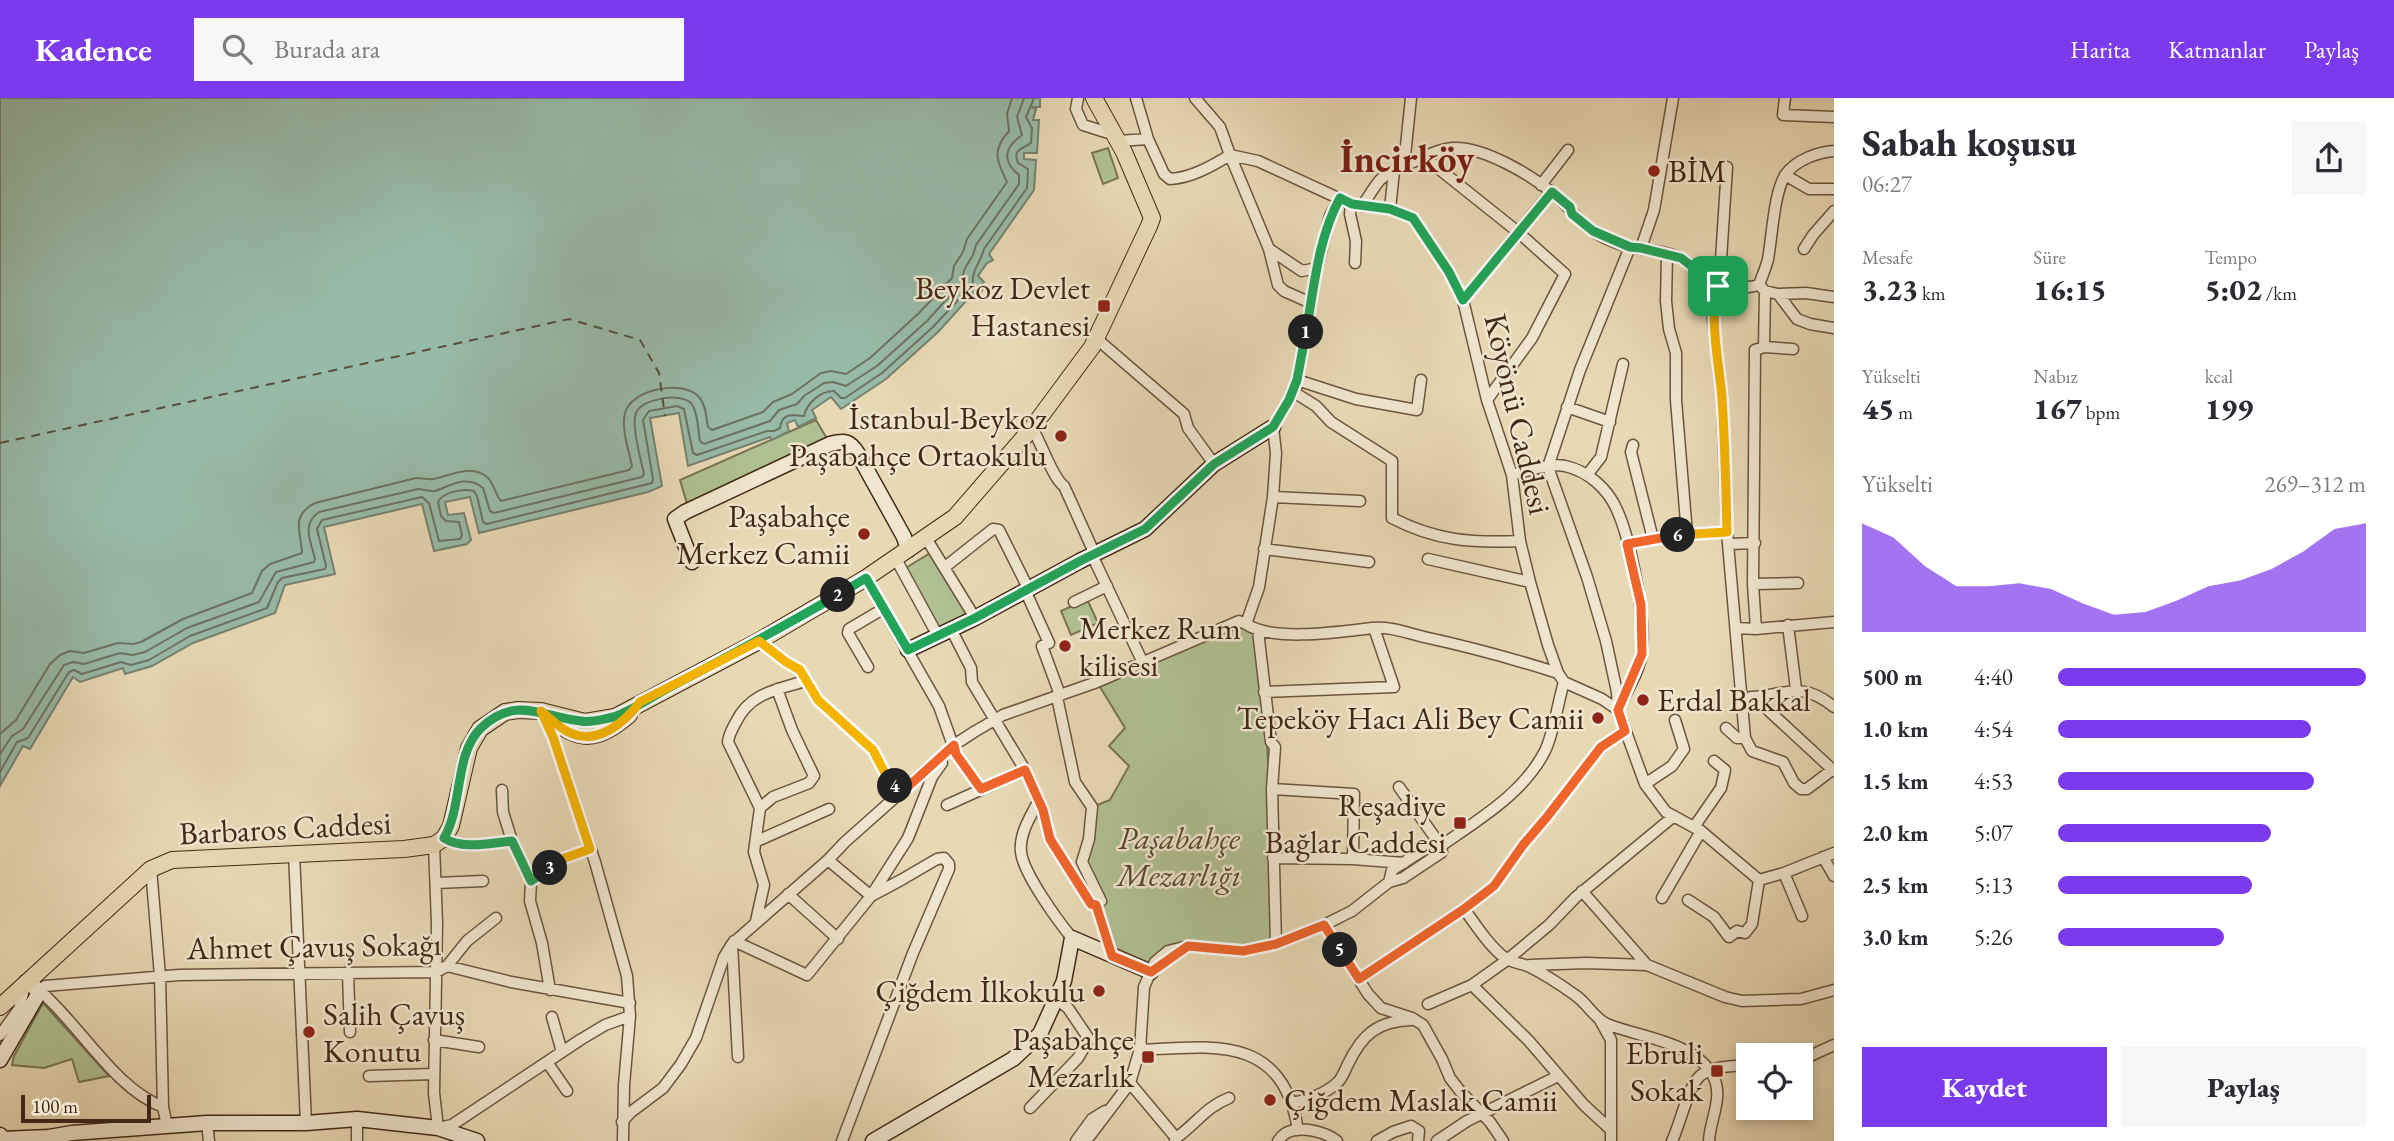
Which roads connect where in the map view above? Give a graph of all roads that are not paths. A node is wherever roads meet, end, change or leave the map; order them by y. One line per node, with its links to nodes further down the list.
1 (1078, 98): 9 (street)
2 (1094, 98): 9 (main road)
3 (1136, 98): 10 (street)
4 (1195, 98): 13 (street)
5 (1410, 98): 16 (street)
6 (1673, 98): 26 (street)
7 (1785, 98): 8 (street)
8 (1834, 117)
9 (1116, 138): 10 (street); 39 (main road)
10 (1149, 139): 13 (street)
11 (1568, 150): 18 (street)
12 (1834, 151): 17 (street)
13 (1230, 155): 21 (street, Köyönü Caddesi); 27 (street)
14 (1424, 157): 16 (street); 18 (street); 25 (street)
15 (1727, 167): 32 (street)
16 (1399, 168): 22 (street); 23 (street)
17 (1785, 175): 19 (street); 33 (street)
18 (1541, 185): 20 (street)
19 (1834, 189)
20 (1552, 192): 25 (street); 26 (street)
21 (1340, 198): 22 (street, Köyönü Caddesi); 31 (street)
22 (1357, 205): 23 (street, Köyönü Caddesi); 30 (street)
23 (1390, 209): 36 (street, Köyönü Caddesi)
24 (1834, 211): 28 (street)
25 (1518, 232): 36 (street); 46 (street)
26 (1635, 247): 29 (street); 47 (street)
27 (1269, 248): 31 (street); 37 (street)
28 (1804, 249)
29 (1667, 255): 32 (street); 58 (street)
30 (1355, 263)
31 (1317, 268): 37 (street)
32 (1718, 286): 33 (street); 60 (street)
33 (1762, 288): 34 (street); 40 (street)
34 (1778, 295): 35 (street); 38 (street)
35 (1834, 297)
36 (1463, 300): 46 (street, Köyönü Caddesi)
37 (1311, 303): 43 (street)
38 (1834, 331)
39 (1097, 339): 50 (main road); 52 (street)
40 (1764, 347): 41 (street); 63 (street)
41 (1793, 349)
42 (1623, 364): 48 (street)
43 (1297, 380): 44 (street); 45 (street)
44 (1421, 380)
45 (1292, 391): 49 (street); 62 (street)
46 (1488, 400): 54 (street, Köyönü Caddesi)
47 (1567, 407): 48 (street); 53 (street)
48 (1610, 422): 55 (street)
49 (1273, 427): 52 (street); 56 (street)
50 (1032, 428): 59 (main road); 67 (street)
51 (1633, 445): 61 (street)
52 (1214, 464): 67 (street)
53 (1548, 467): 54 (street); 55 (street); 101 (street)
54 (1512, 475): 62 (street, Köyönü Caddesi)
55 (1587, 475): 64 (street)
56 (1273, 497): 57 (street); 65 (street)
57 (1360, 500)
58 (1687, 534): 60 (street); 61 (street)
59 (926, 538): 66 (main road); 71 (street)
60 (1728, 538): 63 (street); 85 (street)
61 (1653, 539): 64 (street)
62 (1520, 541): 73 (street, Köyönü Caddesi)
63 (1755, 543): 75 (street)
64 (1627, 544): 101 (street)
65 (1264, 549): 70 (street); 82 (street)
66 (902, 555): 69 (street); 72 (main road); 88 (street)
67 (1093, 555): 76 (street); 77 (street)
68 (1428, 559): 73 (street)
69 (692, 562)
70 (1369, 562)
71 (945, 567): 77 (street); 80 (street)
72 (866, 578): 79 (street); 89 (main road)
73 (1530, 582): 93 (street, Köyönü Caddesi)
74 (1798, 583): 75 (street)
75 (1754, 584): 86 (street)
76 (1107, 586): 78 (street); 91 (street)
77 (1027, 589): 80 (street); 98 (street)
78 (1074, 602)
79 (883, 609): 90 (street); 92 (street)
80 (975, 618): 88 (street)
81 (1834, 622): 83 (street)
82 (1246, 624): 87 (street); 91 (street)
83 (1788, 625): 86 (street); 96 (street)
84 (1374, 628): 87 (street); 93 (street); 97 (street)
85 (1736, 628): 86 (street); 99 (street)
86 (1756, 629)
87 (1258, 631): 97 (street)
88 (945, 633): 90 (street); 104 (street)
89 (759, 641): 94 (street); 102 (main road)
90 (908, 650): 108 (street)
91 (1143, 663): 98 (street)
92 (868, 667)
93 (1561, 677): 101 (street); 127 (street)
94 (805, 681): 95 (street); 117 (street)
95 (777, 689): 120 (street); 120 (street)
96 (1796, 689): 99 (street); 100 (street)
97 (1264, 692): 115 (street)
98 (1058, 696): 104 (street); 148 (street)
99 (1749, 697): 107 (street); 111 (street)
100 (1834, 707)
101 (1618, 710): 106 (street)
102 (541, 711): 124 (main road); 128 (street)
103 (1675, 720): 112 (street)
104 (993, 721): 108 (street); 110 (street)
105 (1726, 728): 107 (street)
106 (1625, 731): 112 (street); 149 (street)
107 (1745, 738): 111 (street)
108 (954, 745): 114 (street); 117 (street); 145 (street)
109 (1714, 761): 123 (street)
110 (1025, 770): 114 (street); 118 (street)
111 (1833, 770)
112 (1645, 784): 122 (street)
113 (1399, 787): 127 (street)
114 (981, 789): 119 (street)
115 (1272, 789): 131 (street); 132 (street)
116 (502, 790): 125 (street)
117 (901, 793): 133 (street)
118 (1039, 800): 148 (street); 154 (street)
119 (947, 805)
120 (760, 808): 126 (street)
121 (828, 809): 126 (street)
122 (1674, 816): 123 (street); 143 (street)
123 (1698, 829): 138 (street); 146 (street)
124 (439, 841): 125 (street); 129 (main road, Barbaros Caddesi); 142 (street)
125 (512, 841): 140 (street)
126 (757, 841): 152 (street)
127 (1441, 846): 134 (street); 141 (street)
128 (590, 849): 140 (street); 175 (street)
129 (294, 853): 135 (main road, Barbaros Caddesi); 166 (street)
130 (1829, 855): 136 (street); 137 (street)
131 (1273, 858): 132 (street); 157 (street)
132 (1353, 859): 134 (street)
133 (828, 860): 144 (street); 145 (street)
134 (1404, 863): 141 (street)
135 (151, 869): 167 (street); 169 (main road, Barbaros Caddesi)
136 (1784, 873): 138 (street); 150 (street)
137 (1834, 876)
138 (1759, 880): 147 (street)
139 (483, 881): 142 (street)
140 (531, 881): 171 (street)
141 (1389, 882): 153 (street)
142 (436, 883): 164 (street)
143 (1582, 891): 159 (street); 161 (street)
144 (788, 894): 152 (street); 155 (street)
145 (871, 896): 155 (street); 223 (street)
146 (1662, 898)
147 (1688, 900)
148 (1096, 905): 158 (street)
149 (1464, 909): 159 (street); 168 (street)
150 (1802, 916)
151 (496, 918): 162 (street)
152 (756, 921): 156 (street)
153 (1324, 925): 157 (street); 168 (street)
154 (1072, 938): 158 (street); 174 (street)
155 (838, 939): 156 (street)
156 (733, 942): 191 (street); 208 (street)
157 (1276, 944): 165 (street)
158 (1112, 956): 165 (street)
159 (1507, 960): 160 (street); 170 (street)
160 (1527, 965): 161 (street); 181 (street)
161 (1647, 965): 172 (street)
162 (447, 966): 164 (street, Ahmet Çavuş Sokağı); 171 (street, Ahmet Çavuş Sokağı)
163 (348, 972): 164 (street, Ahmet Çavuş Sokağı); 166 (street, Ahmet Çavuş Sokağı); 183 (street)
164 (436, 972): 185 (street)
165 (1151, 972): 188 (street)
166 (298, 975): 167 (street, Ahmet Çavuş Sokağı); 210 (street)
167 (160, 976): 173 (street, Ahmet Çavuş Sokağı); 203 (street)
168 (1359, 979): 180 (street)
169 (26, 982): 173 (street); 176 (main road, Barbaros Caddesi); 182 (street)
170 (1472, 985): 177 (street); 198 (street)
171 (550, 990): 175 (street, Ahmet Çavuş Sokağı)
172 (1834, 990)
173 (40, 991): 192 (street); 203 (street)
174 (1056, 999): 205 (street); 216 (street)
175 (630, 1003): 178 (street)
176 (3, 1004): 182 (street)
177 (1428, 1004)
178 (630, 1016): 189 (street); 208 (street)
179 (552, 1017): 189 (street)
180 (1415, 1020): 202 (street); 206 (street)
181 (1600, 1020): 195 (street); 214 (street)
182 (7, 1023): 184 (street)
183 (350, 1032)
184 (0, 1035)
185 (434, 1040): 187 (street); 196 (street)
186 (1834, 1045): 190 (street)
187 (479, 1047)
188 (1140, 1050): 199 (street); 202 (street)
189 (562, 1052): 193 (street)
190 (1813, 1055)
191 (738, 1057)
192 (0, 1060)
193 (547, 1062): 200 (street); 212 (street)
194 (1736, 1066): 195 (street)
195 (1711, 1072): 233 (street); 234 (street)
196 (434, 1074): 197 (street); 212 (street)
197 (369, 1076)
198 (1558, 1076): 206 (street); 214 (street)
199 (1130, 1083): 204 (street); 218 (street)
200 (567, 1091)
201 (1229, 1098): 218 (street)
202 (1292, 1103): 213 (street)
203 (163, 1107): 211 (street)
204 (1112, 1107): 225 (street); 226 (street)
205 (1030, 1108)
206 (1484, 1114): 231 (street); 232 (street)
207 (357, 1119): 210 (street); 212 (street); 220 (street)
208 (622, 1122): 222 (street)
209 (207, 1123): 210 (street); 211 (street); 219 (street)
210 (306, 1123)
211 (167, 1126): 215 (street)
212 (438, 1128): 221 (street)
213 (1298, 1129): 227 (street); 228 (street)
214 (1610, 1135)
215 (119, 1136): 217 (street)
216 (890, 1136): 224 (street)
217 (2, 1139)
218 (1175, 1140)
219 (209, 1141)
220 (357, 1141)
221 (477, 1141)
222 (623, 1141)
223 (842, 1141)
224 (873, 1141)
225 (1076, 1141)
226 (1086, 1141)
227 (1278, 1141)
228 (1337, 1141)
229 (1377, 1141): 230 (street)
230 (1418, 1141)
231 (1437, 1141)
232 (1503, 1141)
233 (1672, 1141)
234 (1709, 1141)

